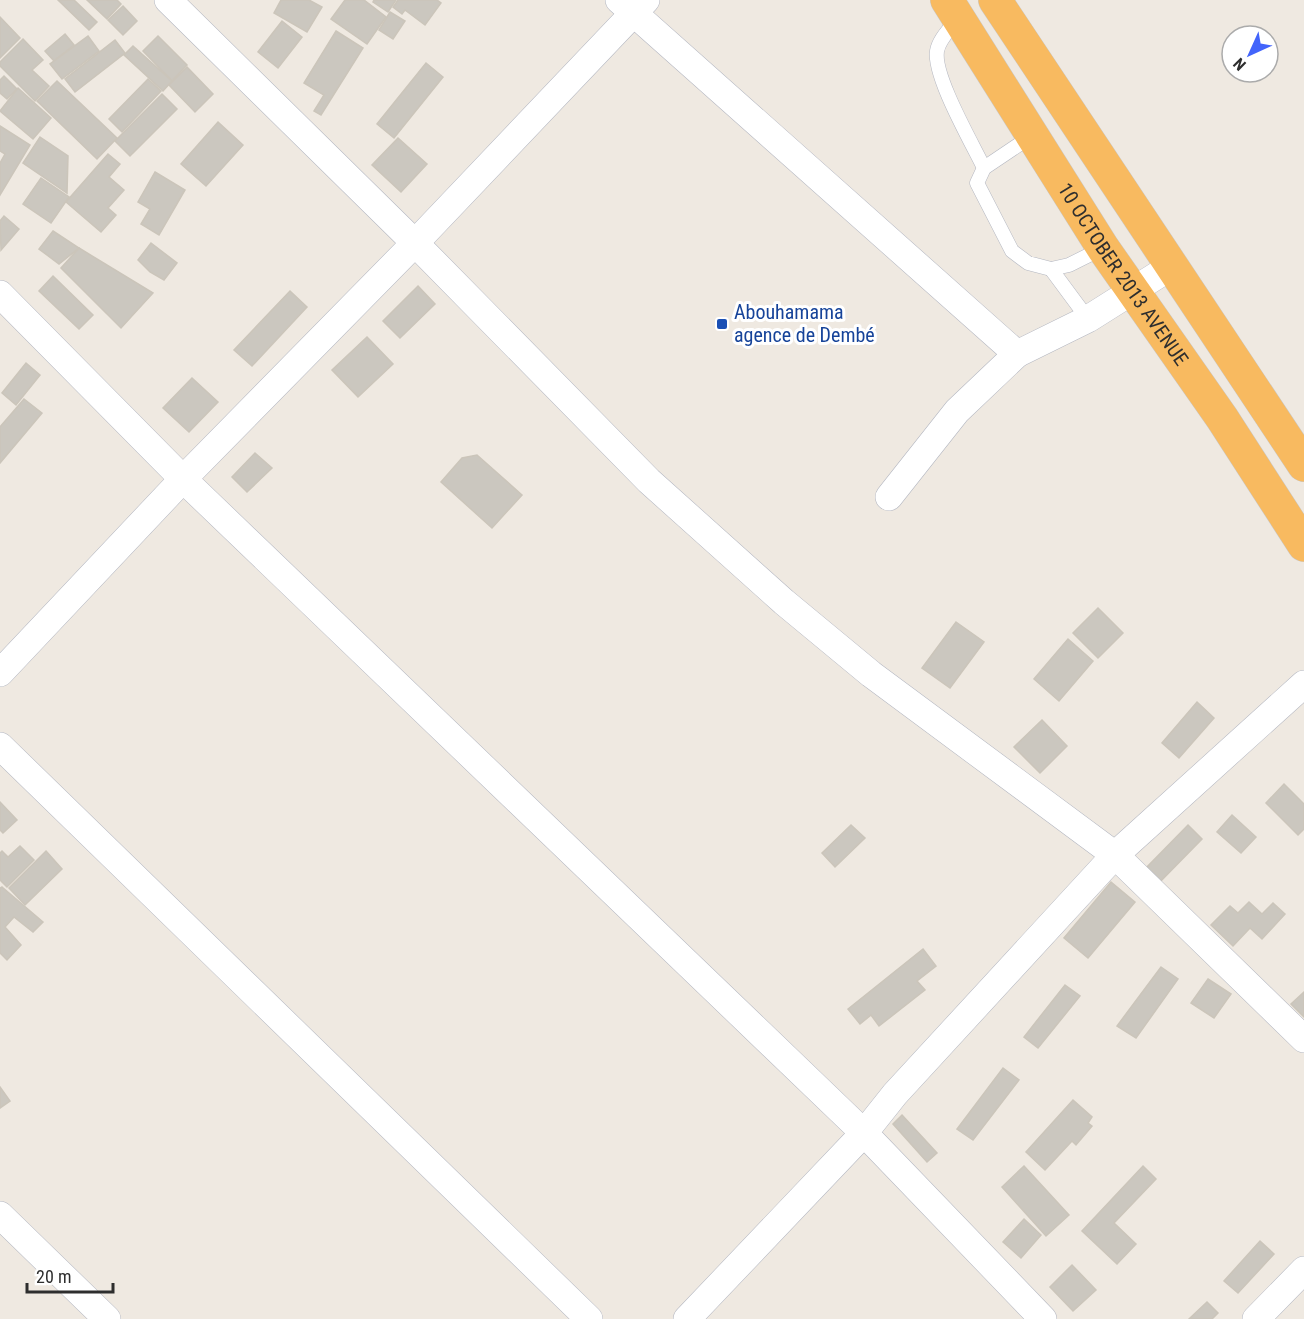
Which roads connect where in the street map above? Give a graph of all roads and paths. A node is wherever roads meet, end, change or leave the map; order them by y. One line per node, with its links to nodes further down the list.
1 (168, 0): 7 (street)
2 (995, 0): 9 (highway)
3 (633, 5): 7 (street); 14 (street)
4 (953, 9): 5 (highway, 10 OCTOBER 2013 AVENUE); 6 (lane)
5 (1033, 135): 6 (lane); 8 (highway, 10 OCTOBER 2013 AVENUE)
6 (984, 168): 10 (lane)
7 (415, 243): 16 (street); 22 (street)
8 (1103, 248): 10 (lane); 11 (highway, 10 OCTOBER 2013 AVENUE)
9 (1172, 266): 11 (street); 15 (highway)
10 (1051, 268): 13 (lane)
11 (1133, 291): 13 (street); 18 (highway, 10 OCTOBER 2013 AVENUE)
12 (0, 294): 16 (street)
13 (1088, 319): 14 (street)
14 (1017, 354): 17 (street)
15 (1304, 465)
16 (183, 479): 19 (street); 24 (street)
17 (889, 497)
18 (1304, 545)
19 (0, 673)
20 (1304, 684): 22 (street)
21 (0, 746): 28 (street)
22 (1115, 855): 23 (street); 24 (street)
23 (1304, 1039)
24 (864, 1133): 29 (street); 30 (street)
25 (0, 1215): 27 (street)
26 (1304, 1270): 31 (street)
27 (107, 1319)
28 (589, 1319)
29 (687, 1319)
30 (1043, 1319)
31 (1256, 1319)

